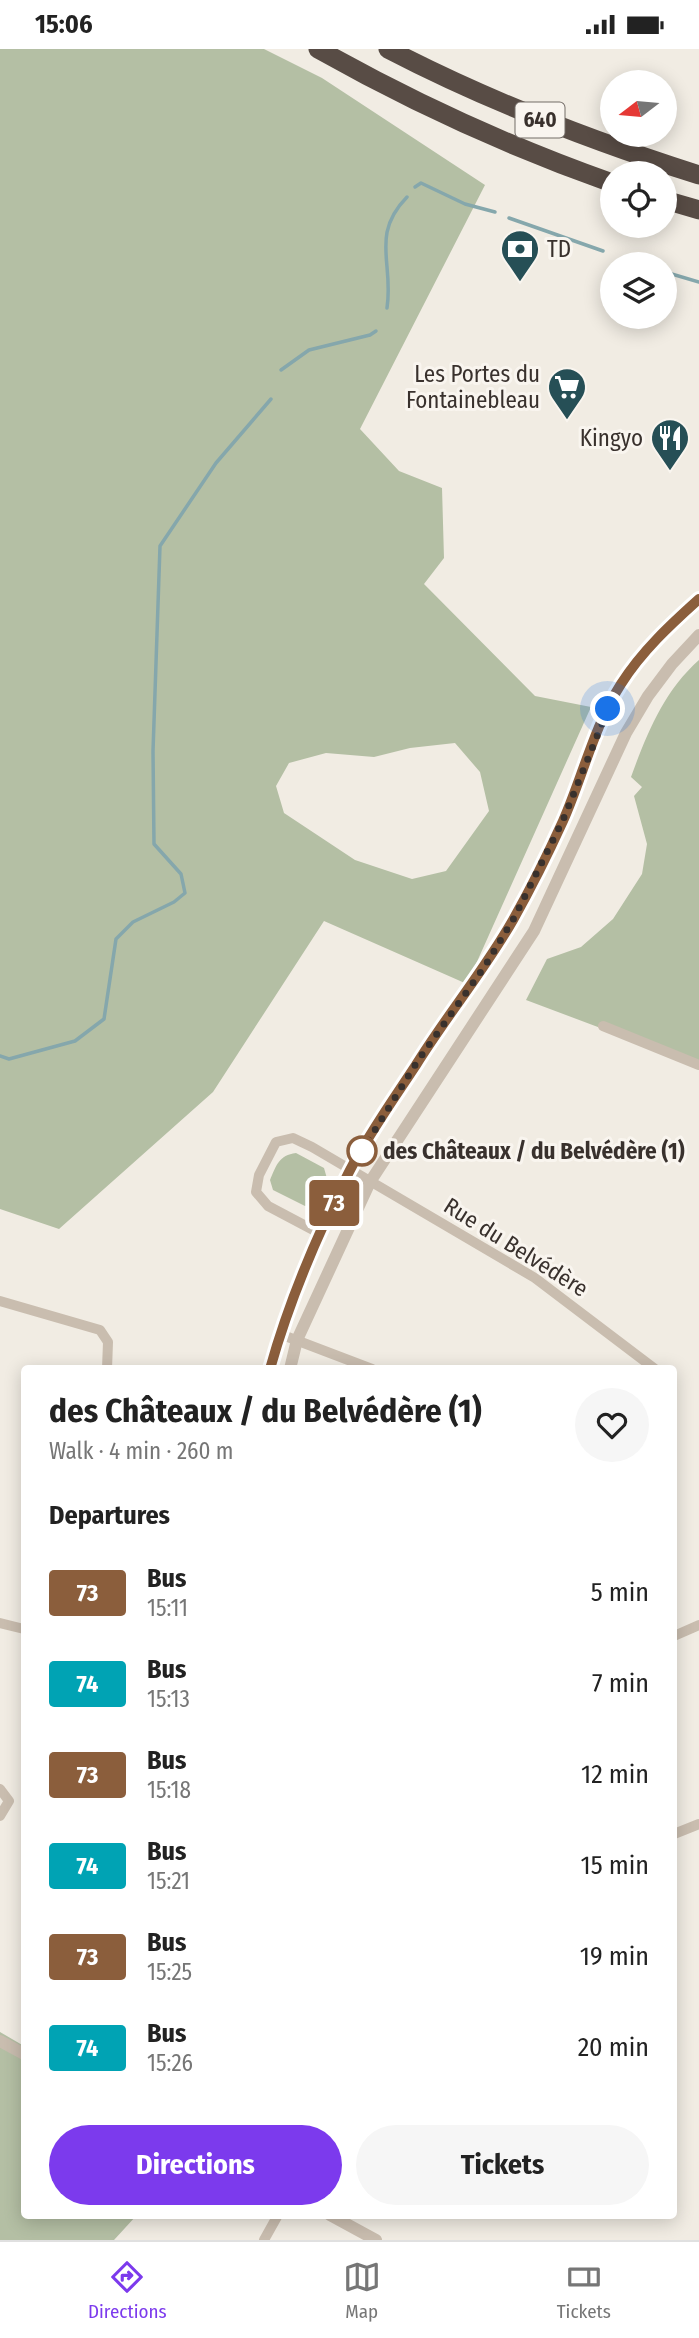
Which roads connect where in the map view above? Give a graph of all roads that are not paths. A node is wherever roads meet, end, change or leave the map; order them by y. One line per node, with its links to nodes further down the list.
1 (318, 49): 4 (highway, 640)
2 (388, 49): 3 (highway, 640)
3 (699, 175)
4 (600, 178)
5 (677, 204): 6 (highway)
6 (699, 210)
7 (699, 599): 11 (street)
8 (699, 635): 12 (street)
9 (603, 1026): 10 (street)
10 (699, 1065)
11 (350, 1170): 12 (street, Rue du Belvédère); 13 (street); 13 (street, Rue du Belvédère)
12 (370, 1182): 16 (street); 21 (street, Rue du Belvédère)
13 (319, 1233): 15 (street)
14 (0, 1301): 17 (street)
15 (280, 1334): 16 (street); 18 (street)
16 (297, 1340): 19 (street); 20 (street)
17 (107, 1365)
18 (271, 1365)
19 (291, 1365)
20 (362, 1365)
21 (650, 1365)
22 (0, 1622): 24 (street)
23 (699, 1625): 25 (street)
24 (21, 1628)
25 (677, 1635)
26 (0, 1789): 27 (street)
27 (0, 1816)
28 (699, 1824): 29 (street)
29 (677, 1833)
30 (0, 2041): 31 (street)
31 (21, 2052)
32 (276, 2219): 34 (street)
33 (337, 2219): 35 (street)
34 (264, 2240)
35 (376, 2240)

